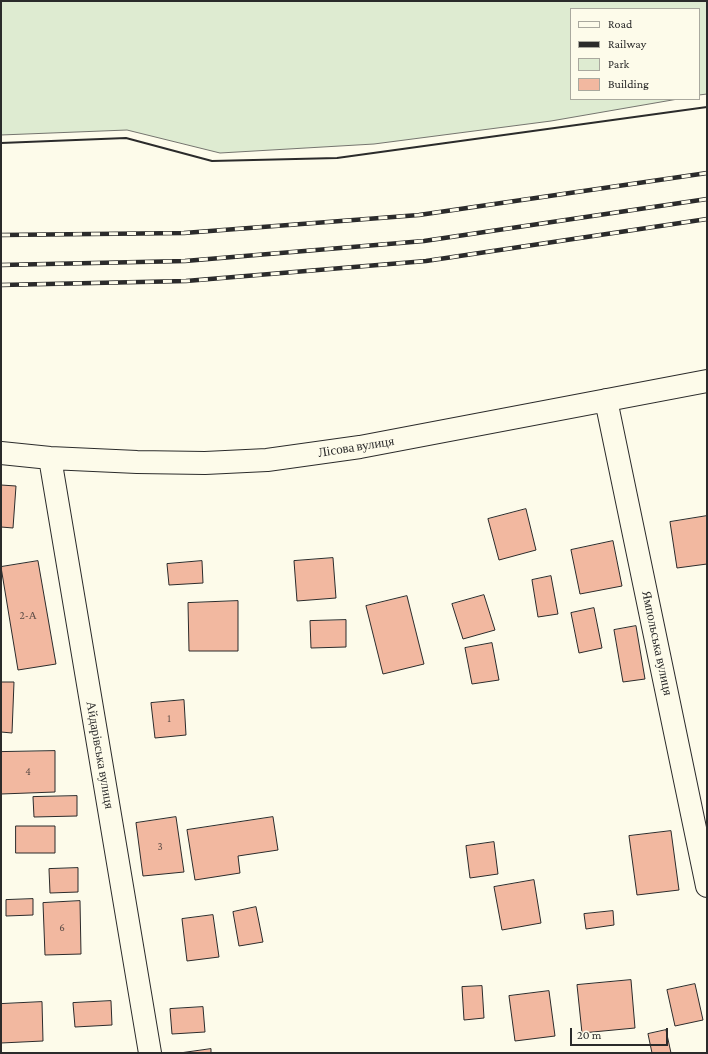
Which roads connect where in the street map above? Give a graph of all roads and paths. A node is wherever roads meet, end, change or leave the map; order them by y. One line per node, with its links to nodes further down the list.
1 (707, 381): 2 (street, Лісова вулиця)
2 (606, 400): 4 (street, Лісова вулиця); 5 (street, Ямпольська вулиця)
3 (1, 453): 4 (street, Лісова вулиця)
4 (50, 458): 6 (street, Айдарівська вулиця)
5 (707, 886)
6 (150, 1053)

